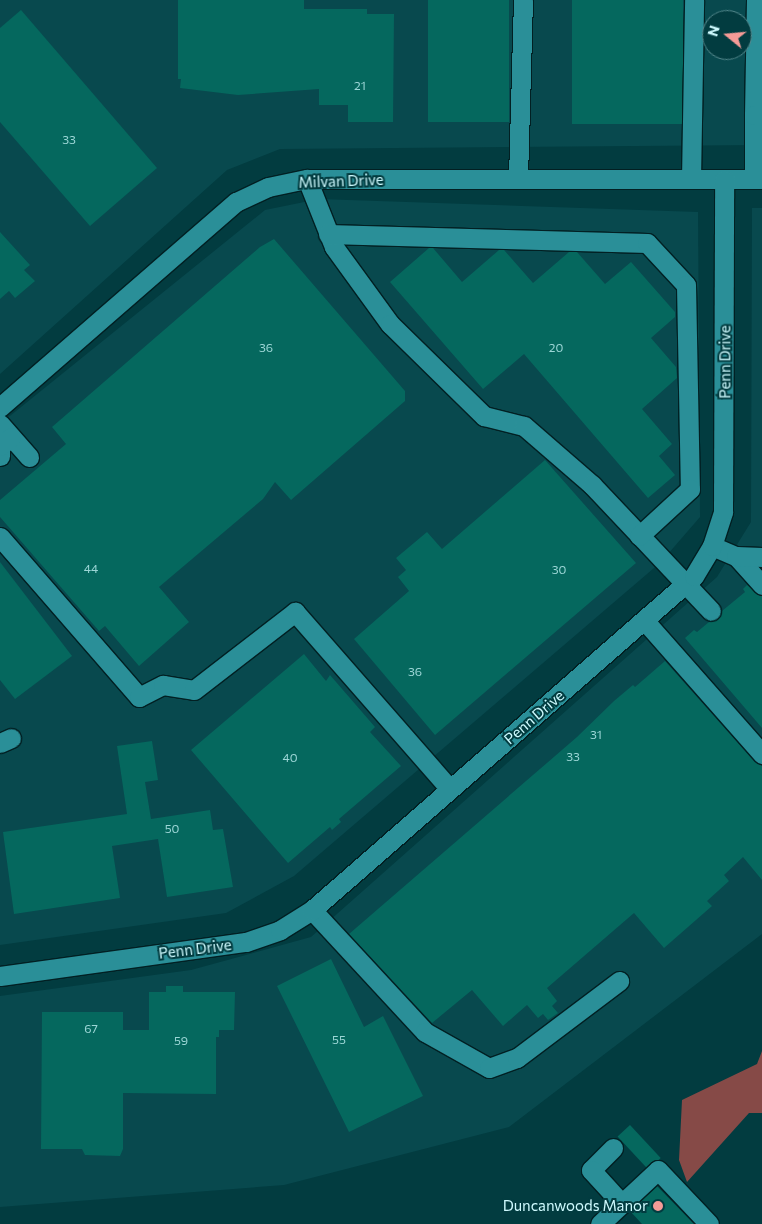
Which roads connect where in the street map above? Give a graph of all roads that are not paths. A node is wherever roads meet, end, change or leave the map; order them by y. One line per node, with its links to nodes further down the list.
1 (523, 0): 5 (street)
2 (694, 0): 8 (street)
3 (756, 0): 4 (street)
4 (758, 116): 7 (street)
5 (518, 178): 6 (street, Milvan Drive); 8 (street, Milvan Drive)
6 (307, 179): 10 (street); 11 (street, Milvan Drive)
7 (758, 179): 9 (street, Milvan Drive)
8 (691, 180): 9 (street, Milvan Drive)
9 (724, 180): 17 (street, Penn Drive)
10 (328, 234): 15 (street); 15 (street)
11 (0, 407)
12 (6, 431): 13 (street); 14 (street)
13 (0, 456)
14 (29, 457)
15 (639, 536): 20 (street)
16 (0, 537): 25 (street)
17 (712, 546): 18 (street); 20 (street, Penn Drive)
18 (736, 556): 19 (street); 21 (street)
19 (762, 557)
20 (686, 584): 22 (street); 23 (street, Penn Drive)
21 (762, 585)
22 (711, 611)
23 (644, 620): 24 (street); 25 (street, Penn Drive)
24 (762, 754)
25 (450, 790): 26 (street, Penn Drive)
26 (312, 910): 27 (street, Penn Drive); 28 (street)
27 (0, 976)
28 (619, 981)
29 (612, 1148): 30 (street)
30 (622, 1204): 31 (street); 32 (street)
31 (600, 1224)
32 (709, 1224)

